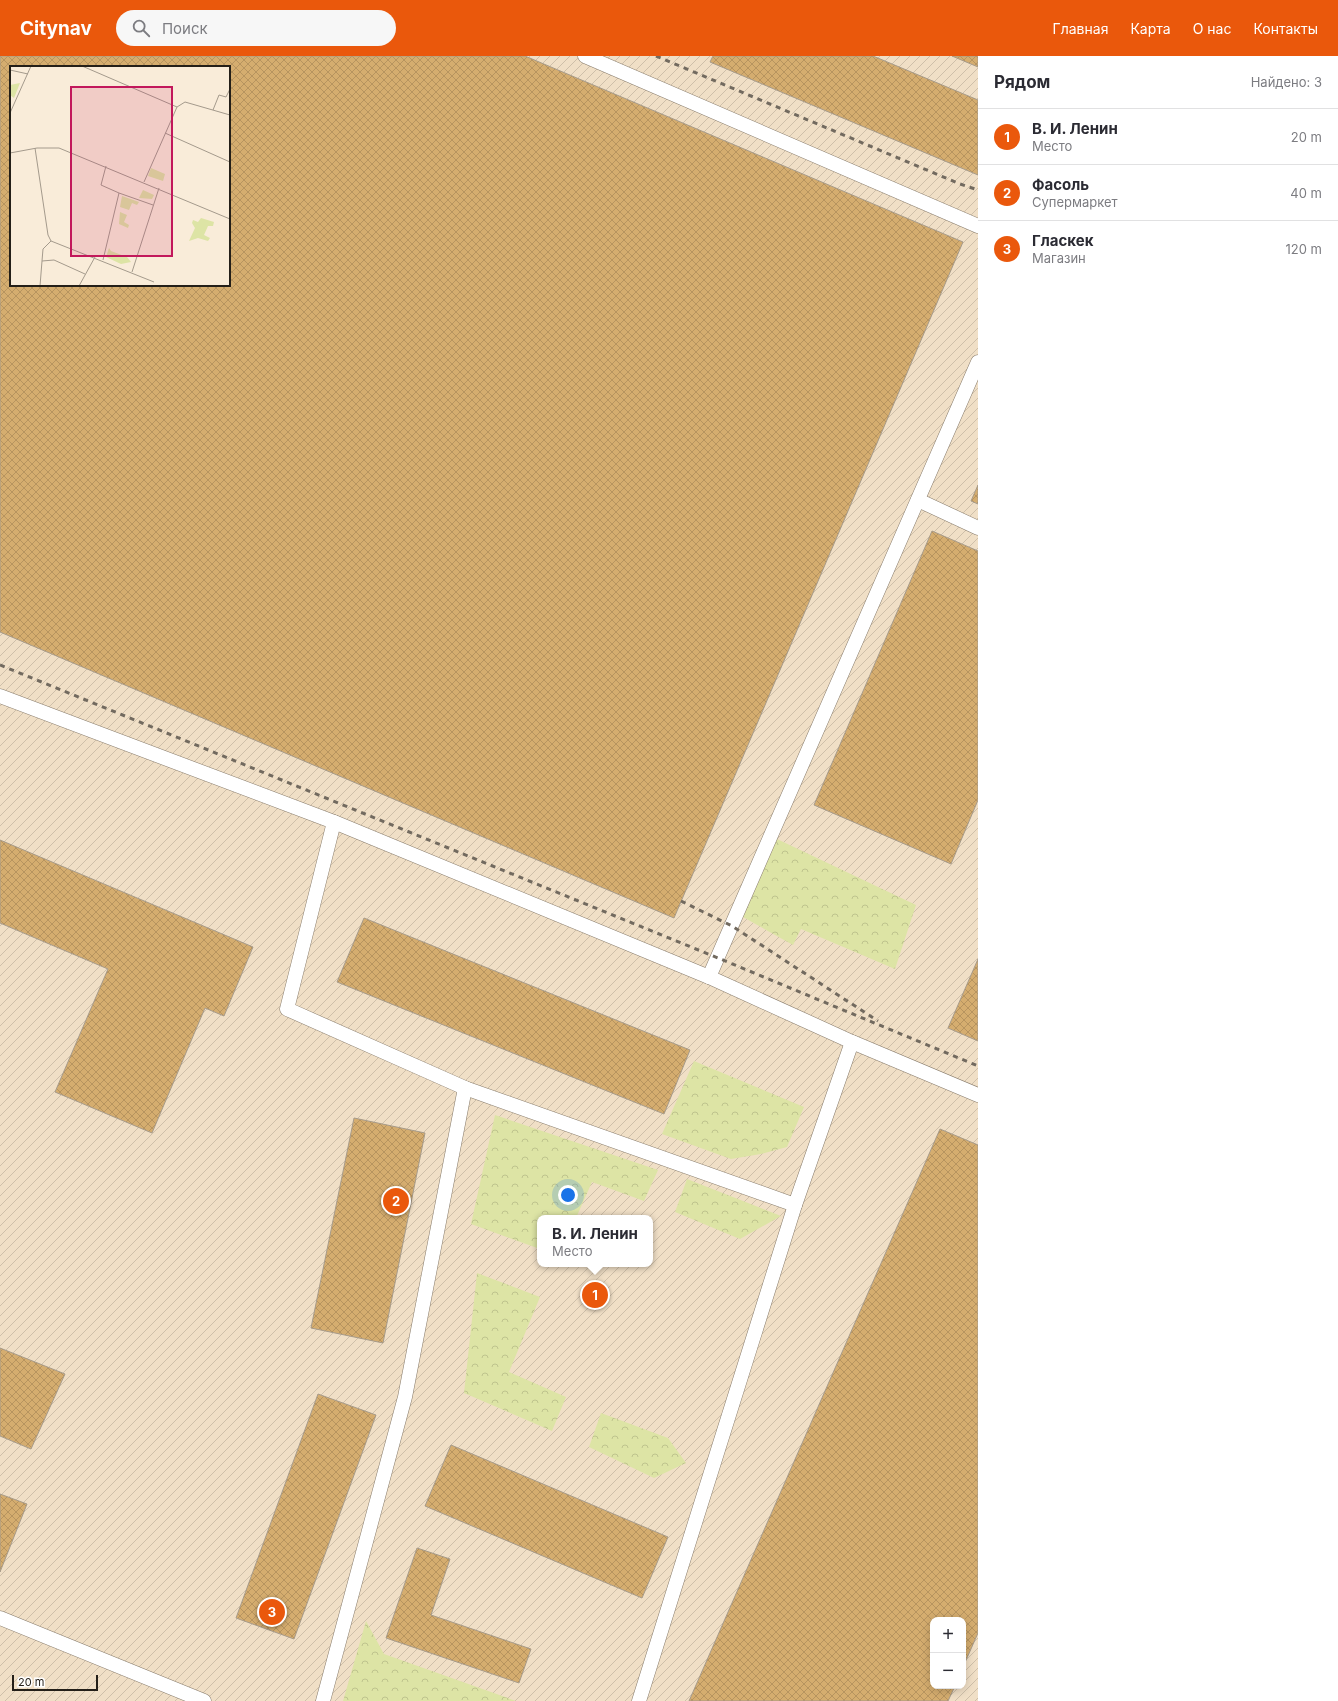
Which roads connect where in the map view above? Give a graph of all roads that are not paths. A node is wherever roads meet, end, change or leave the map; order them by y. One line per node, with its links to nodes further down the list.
1 (585, 56): 2 (lane)
2 (978, 226)
3 (978, 362): 4 (lane)
4 (918, 500): 5 (lane); 8 (lane)
5 (978, 528)
6 (0, 696): 7 (lane)
7 (334, 822): 8 (lane); 10 (lane)
8 (709, 977): 9 (lane)
9 (852, 1042): 11 (lane); 12 (lane)
10 (465, 1088): 12 (lane); 15 (lane)
11 (978, 1095)
12 (795, 1205): 16 (lane)
13 (0, 1618): 14 (lane)
14 (204, 1701)
15 (323, 1701)
16 (639, 1701)

